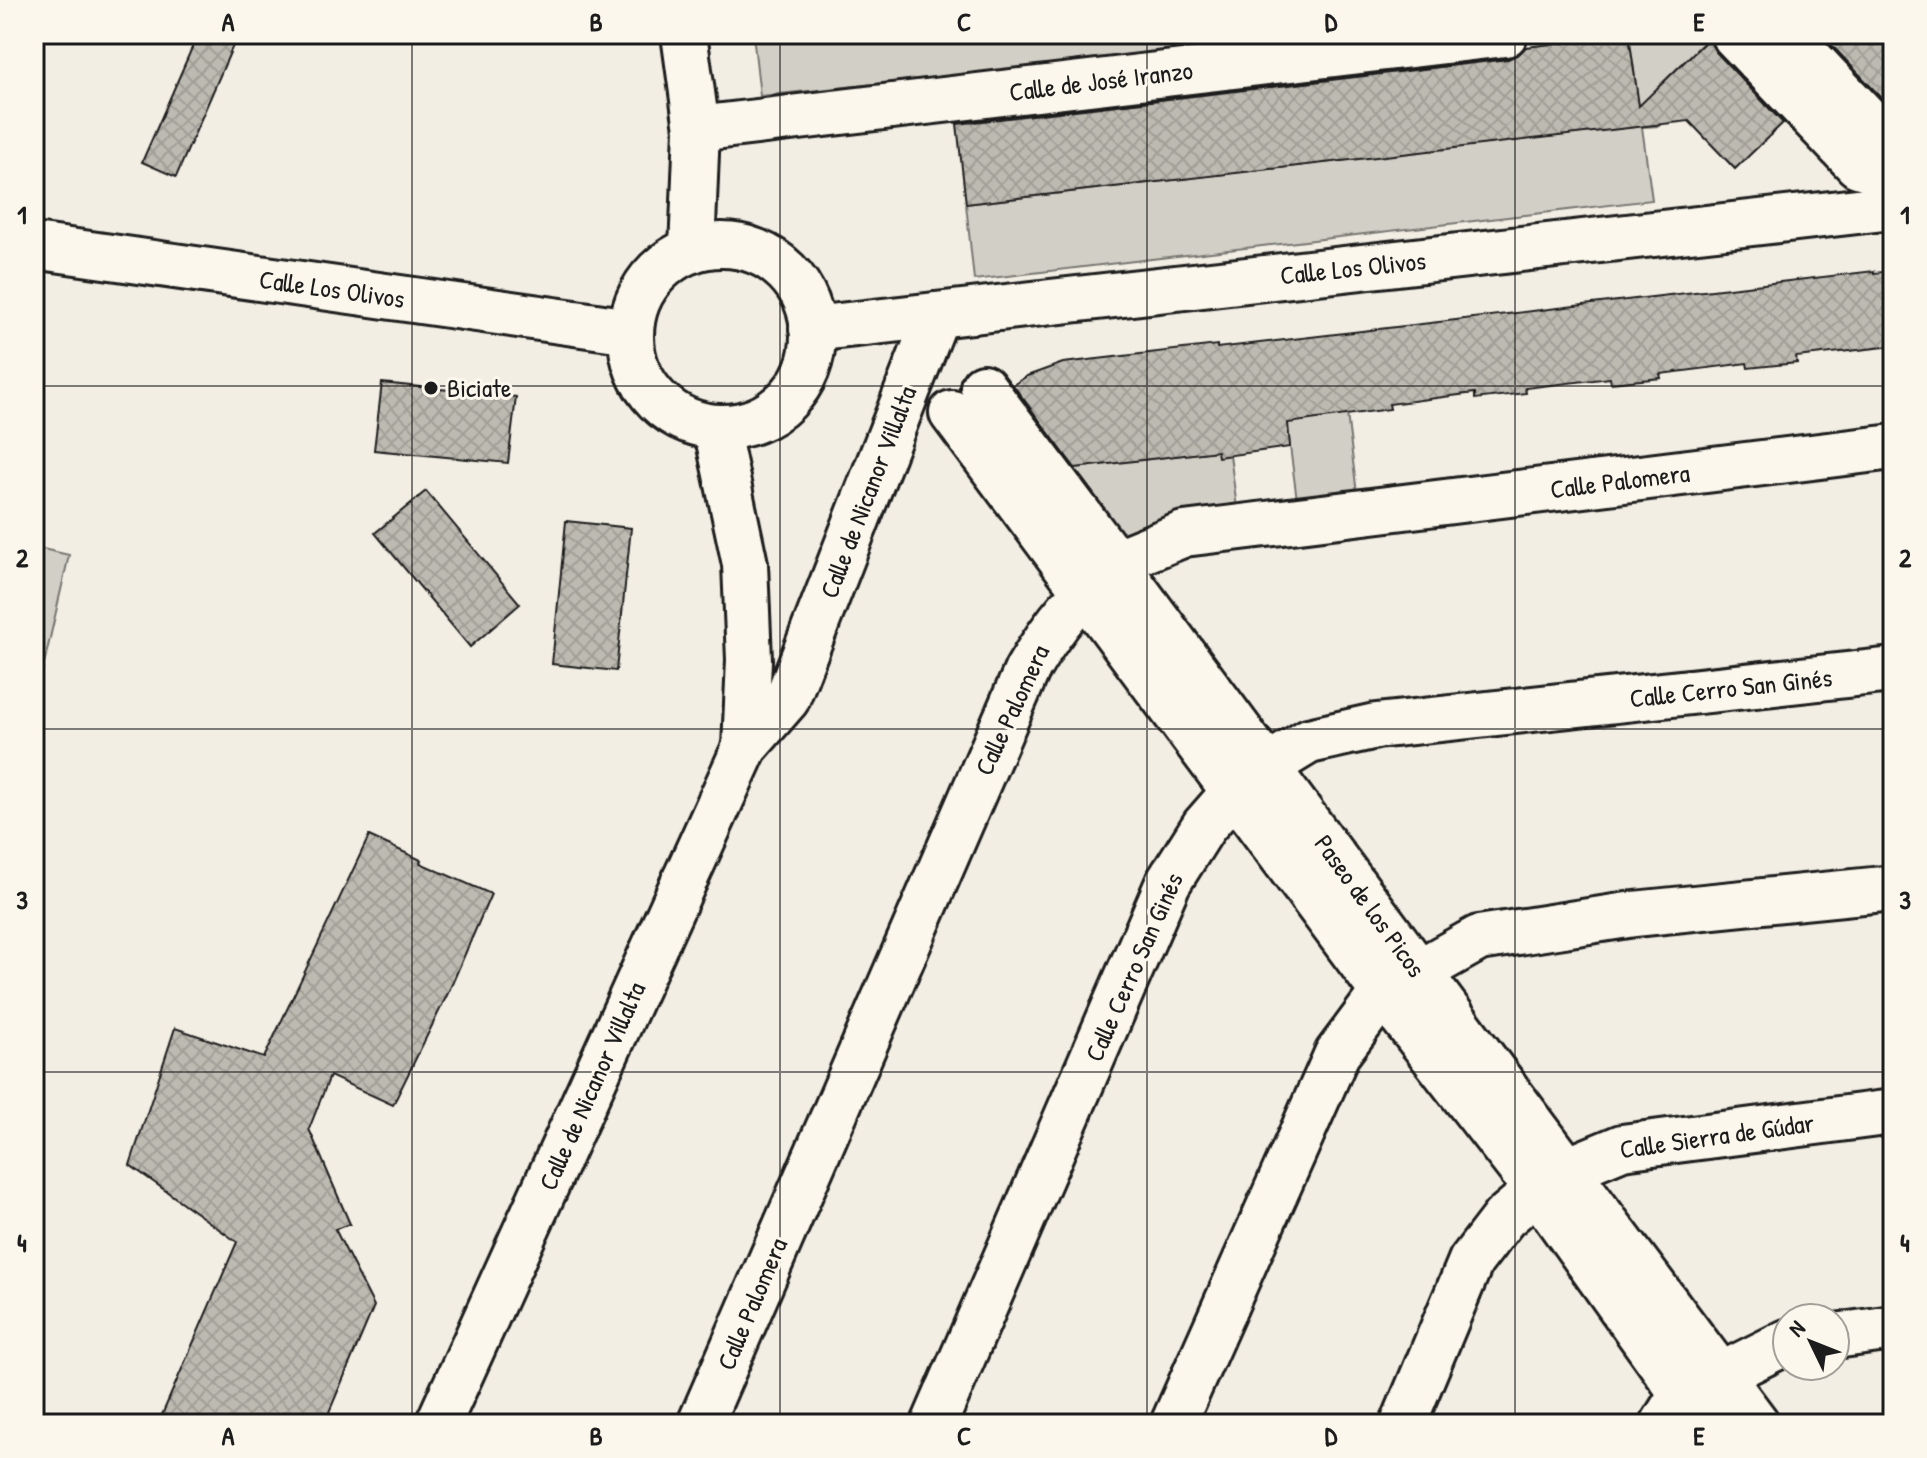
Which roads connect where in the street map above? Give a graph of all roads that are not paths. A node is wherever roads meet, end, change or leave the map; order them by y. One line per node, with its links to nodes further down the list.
1 (684, 34): 5 (street)
2 (1505, 34): 5 (street, Calle de José Iranzo)
3 (1733, 34): 4 (street)
4 (1787, 34)
5 (697, 129): 8 (street)
6 (1893, 207): 9 (street, Calle Los Olivos)
7 (34, 246): 11 (street, Calle Los Olivos)
8 (692, 250): 10 (street); 11 (street)
9 (937, 315): 10 (street, Calle Los Olivos); 17 (street, Calle de Nicanor Villalta)
10 (812, 329): 12 (street)
11 (631, 331): 12 (street)
12 (716, 427): 17 (street, Calle de Nicanor Villalta)
13 (1893, 447): 14 (street, Calle Palomera)
14 (1118, 563): 15 (street, Calle Palomera); 15 (street, Paseo de los Picos); 18 (street, Paseo de los Picos)
15 (1085, 591): 18 (street, Paseo de los Picos); 29 (street, Calle Palomera)
16 (1893, 670): 18 (street, Calle Cerro San Ginés)
17 (745, 747): 28 (street, Calle de Nicanor Villalta)
18 (1252, 779): 20 (street, Paseo de los Picos); 30 (street, Calle Cerro San Ginés)
19 (1893, 888): 20 (street)
20 (1401, 982): 22 (street, Paseo de los Picos); 31 (street)
21 (1893, 1112): 22 (street, Calle Sierra de Gúdar)
22 (1553, 1180): 26 (street, Paseo de los Picos); 27 (street, Paseo de los Picos); 32 (street, Calle Sierra de Gúdar)
23 (1893, 1328): 24 (street)
24 (1851, 1334)
25 (1771, 1350): 26 (street)
26 (1720, 1375): 27 (street); 33 (street, Paseo de los Picos)
27 (1683, 1414)
28 (438, 1424)
29 (700, 1424)
30 (934, 1424)
31 (1173, 1424)
32 (1403, 1424)
33 (1757, 1424)

